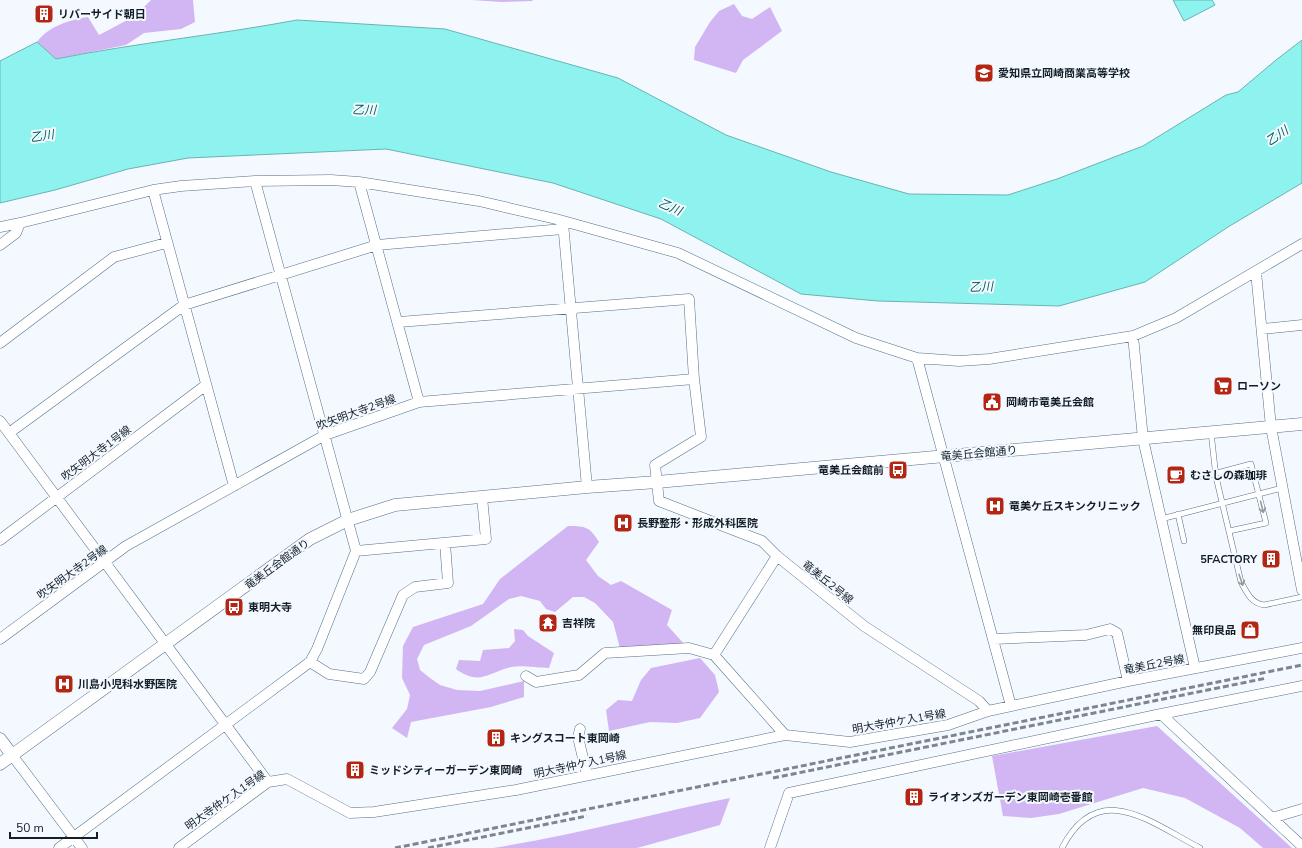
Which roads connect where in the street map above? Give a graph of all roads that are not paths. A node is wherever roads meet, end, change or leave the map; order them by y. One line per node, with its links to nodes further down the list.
1 (255, 181): 2 (street); 3 (street); 12 (street)
2 (359, 182): 5 (street); 10 (street)
3 (153, 190): 4 (street); 7 (street)
4 (20, 223): 6 (street); 9 (street)
5 (563, 225): 10 (street); 14 (street); 20 (street)
6 (0, 227)
7 (166, 243): 13 (street); 19 (street)
8 (1302, 244): 11 (street)
9 (0, 245)
10 (377, 245): 12 (street); 15 (street)
11 (1256, 272): 17 (street); 18 (street)
12 (279, 274): 13 (street); 30 (street)
13 (184, 305): 22 (street); 29 (street)
14 (571, 309): 15 (street); 21 (street); 23 (street)
15 (399, 322): 24 (street)
16 (1302, 325): 17 (street)
17 (1262, 329): 27 (street)
18 (1133, 336): 20 (street); 31 (street)
19 (0, 343)
20 (918, 358): 32 (street)
21 (694, 379): 23 (street, 吹矢明大寺2号線); 35 (street)
22 (206, 386): 36 (street); 40 (street, 吹矢明大寺1号線)
23 (578, 389): 24 (street, 吹矢明大寺2号線); 37 (street)
24 (419, 402): 30 (street, 吹矢明大寺2号線)
25 (0, 421): 29 (street)
26 (1302, 424): 27 (street, 竜美丘会館通り)
27 (1271, 427): 28 (street, 竜美丘会館通り); 38 (street)
28 (1211, 432): 31 (street, 竜美丘会館通り); 33 (lane)
29 (9, 433): 40 (street)
30 (325, 435): 36 (street, 吹矢明大寺2号線); 45 (street)
31 (1143, 438): 32 (street, 竜美丘会館通り); 44 (street)
32 (944, 456): 35 (street, 竜美丘会館通り); 57 (street)
33 (1215, 474): 34 (lane); 39 (lane); 42 (lane)
34 (1202, 477)
35 (657, 482): 37 (street, 竜美丘会館通り); 52 (street, 竜美丘2号線)
36 (234, 486): 53 (street, 吹矢明大寺2号線)
37 (587, 486): 41 (street, 竜美丘会館通り)
38 (1282, 488): 39 (lane); 51 (street)
39 (1258, 494): 42 (lane); 46 (lane, one-way to 46)
40 (57, 497): 47 (street, 吹矢明大寺1号線); 53 (street)
41 (482, 497): 45 (street, 竜美丘会館通り); 49 (street)
42 (1222, 503): 43 (lane); 46 (lane)
43 (1178, 514): 44 (lane); 48 (lane)
44 (1161, 519): 62 (street)
45 (348, 520): 50 (street); 58 (street, 竜美丘会館通り)
46 (1229, 531): 55 (lane, one-way to 55)
47 (0, 540)
48 (1184, 541)
49 (445, 543): 50 (street); 61 (street)
50 (356, 551): 61 (street)
51 (1298, 552): 54 (street)
52 (777, 556): 60 (street); 67 (street, 竜美丘2号線)
53 (106, 562): 56 (street, 吹矢明大寺2号線); 58 (street)
54 (1302, 590)
55 (1302, 597)
56 (0, 639)
57 (994, 639): 64 (street); 66 (street)
58 (166, 644): 69 (street); 73 (street, 竜美丘会館通り)
59 (1302, 648): 62 (street, 竜美丘2号線)
60 (714, 655): 63 (street); 71 (street)
61 (310, 662): 69 (street)
62 (1195, 668): 64 (street, 竜美丘2号線)
63 (526, 676)
64 (1128, 681): 66 (street, 竜美丘2号線)
65 (1302, 686): 68 (street)
66 (1012, 706): 67 (street, 竜美丘2号線)
67 (988, 711): 71 (street, 明大寺仲ケ入1号線)
68 (1161, 714): 78 (street); 84 (street)
69 (226, 724): 76 (street); 79 (street)
70 (580, 729): 75 (street)
71 (785, 735): 75 (street, 明大寺仲ケ入1号線)
72 (0, 739): 73 (street)
73 (12, 755): 74 (street, 竜美丘会館通り); 79 (street)
74 (0, 764)
75 (588, 775): 76 (street, 明大寺仲ケ入1号線)
76 (268, 782): 83 (street, 明大寺仲ケ入1号線)
77 (1302, 809): 78 (street)
78 (1272, 818): 80 (street)
79 (74, 837): 81 (street); 82 (street)
80 (1302, 846)
81 (59, 848)
82 (82, 848)
83 (179, 848)
84 (770, 848)
85 (1062, 848): 86 (lane)
86 (1200, 848)

